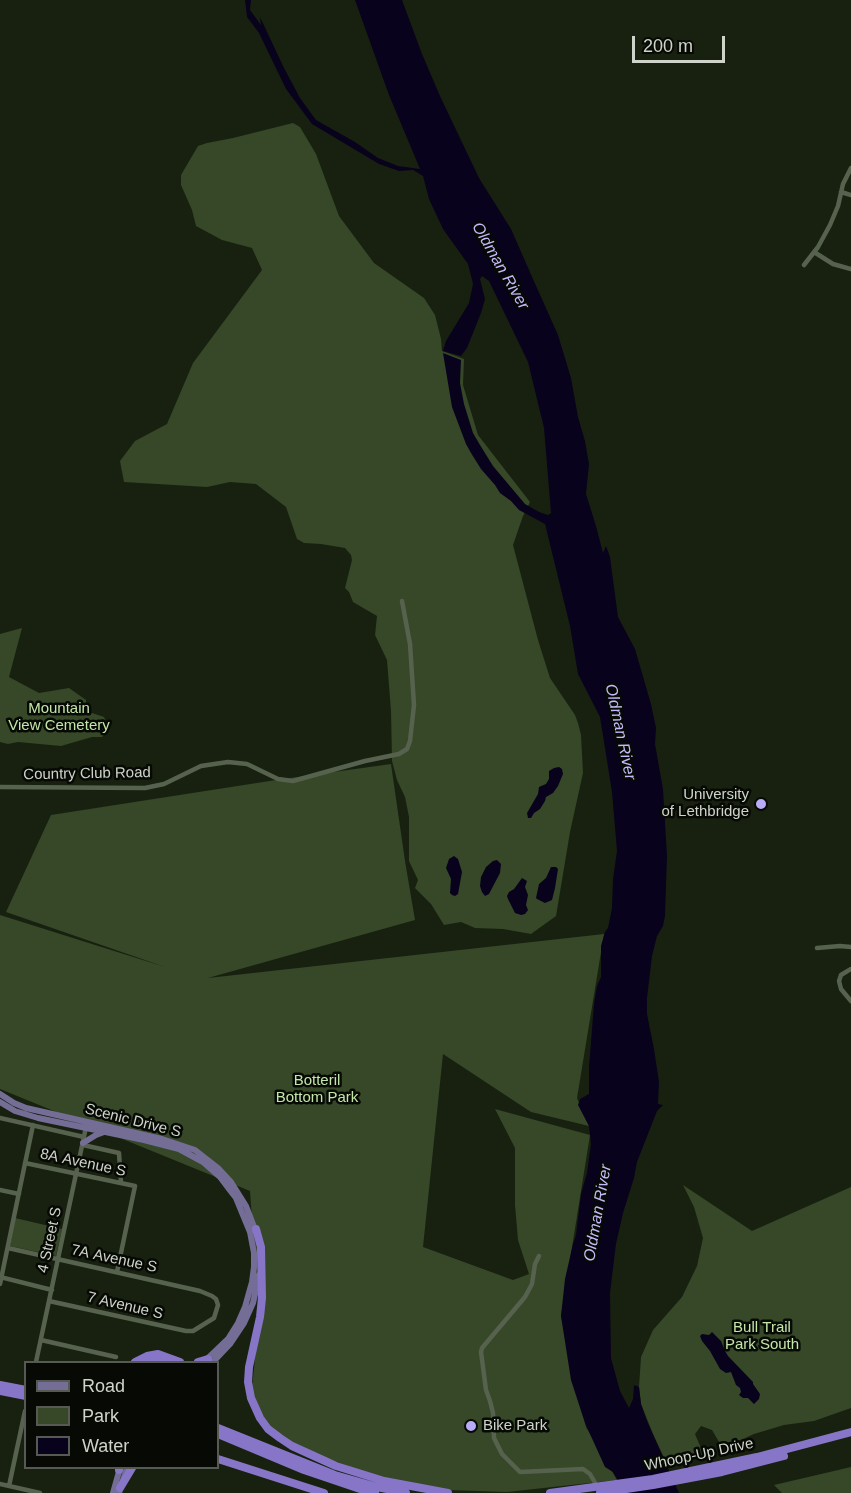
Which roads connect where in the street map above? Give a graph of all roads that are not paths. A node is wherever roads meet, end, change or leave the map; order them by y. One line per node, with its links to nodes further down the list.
1 (851, 168): 2 (street)
2 (841, 192): 3 (street); 4 (street)
3 (851, 195)
4 (814, 252): 5 (street); 6 (street)
5 (804, 266)
6 (851, 269)
7 (402, 601): 8 (street, Country Club Road)
8 (0, 787)
9 (851, 947): 10 (street)
10 (817, 948)
11 (851, 969): 12 (street)
12 (851, 1001)
13 (0, 1094): 17 (main road, Scenic Drive S)
14 (0, 1102): 17 (main road, Scenic Drive S)
15 (0, 1118): 16 (street)
16 (33, 1125): 19 (street); 20 (street)
17 (87, 1125): 18 (main road, Scenic Drive S); 19 (street, 4 Street S); 25 (main road, Scenic Drive S)
18 (104, 1132): 19 (main road); 41 (main road, Scenic Drive S)
19 (83, 1142): 21 (street, 4 Street S); 22 (street)
20 (25, 1163): 21 (street, 8A Avenue S); 24 (street)
21 (76, 1173): 22 (street, 8A Avenue S); 28 (street, 4 Street S)
22 (121, 1183): 29 (street, 8A Avenue S)
23 (0, 1190): 24 (street)
24 (19, 1194): 26 (street)
25 (256, 1229): 41 (main road, Scenic Drive S); 59 (highway)
26 (8, 1248): 28 (street, 7A Avenue S); 30 (street)
27 (539, 1256): 61 (street)
28 (58, 1259): 29 (street, 7A Avenue S); 32 (street, 4 Street S)
29 (117, 1272): 34 (street, 7A Avenue S)
30 (1, 1278): 31 (street); 32 (street)
31 (0, 1284)
32 (52, 1290): 33 (street, 4 Street S)
33 (49, 1300): 34 (street, 7 Avenue S); 35 (street, 4 Street S)
34 (196, 1329)
35 (41, 1340): 36 (street); 37 (street, 4 Street S)
36 (116, 1357)
37 (36, 1361)
38 (138, 1361): 40 (highway)
39 (152, 1361): 40 (highway)
40 (169, 1361)
41 (208, 1361)
42 (0, 1385): 44 (highway)
43 (0, 1391): 44 (highway)
44 (24, 1391)
45 (24, 1416): 53 (street)
46 (219, 1430): 57 (highway); 58 (highway)
47 (851, 1434): 49 (highway, Whoop-Up Drive)
48 (219, 1459): 56 (highway)
49 (720, 1468): 60 (highway, Whoop-Up Drive); 61 (highway, Whoop-Up Drive)
50 (121, 1469): 54 (main road)
51 (131, 1469): 54 (highway)
52 (0, 1484): 53 (street)
53 (9, 1486): 55 (street)
54 (118, 1491)
55 (39, 1493)
56 (324, 1493)
57 (375, 1493)
58 (406, 1493)
59 (448, 1493)
60 (550, 1493)
61 (600, 1493)

